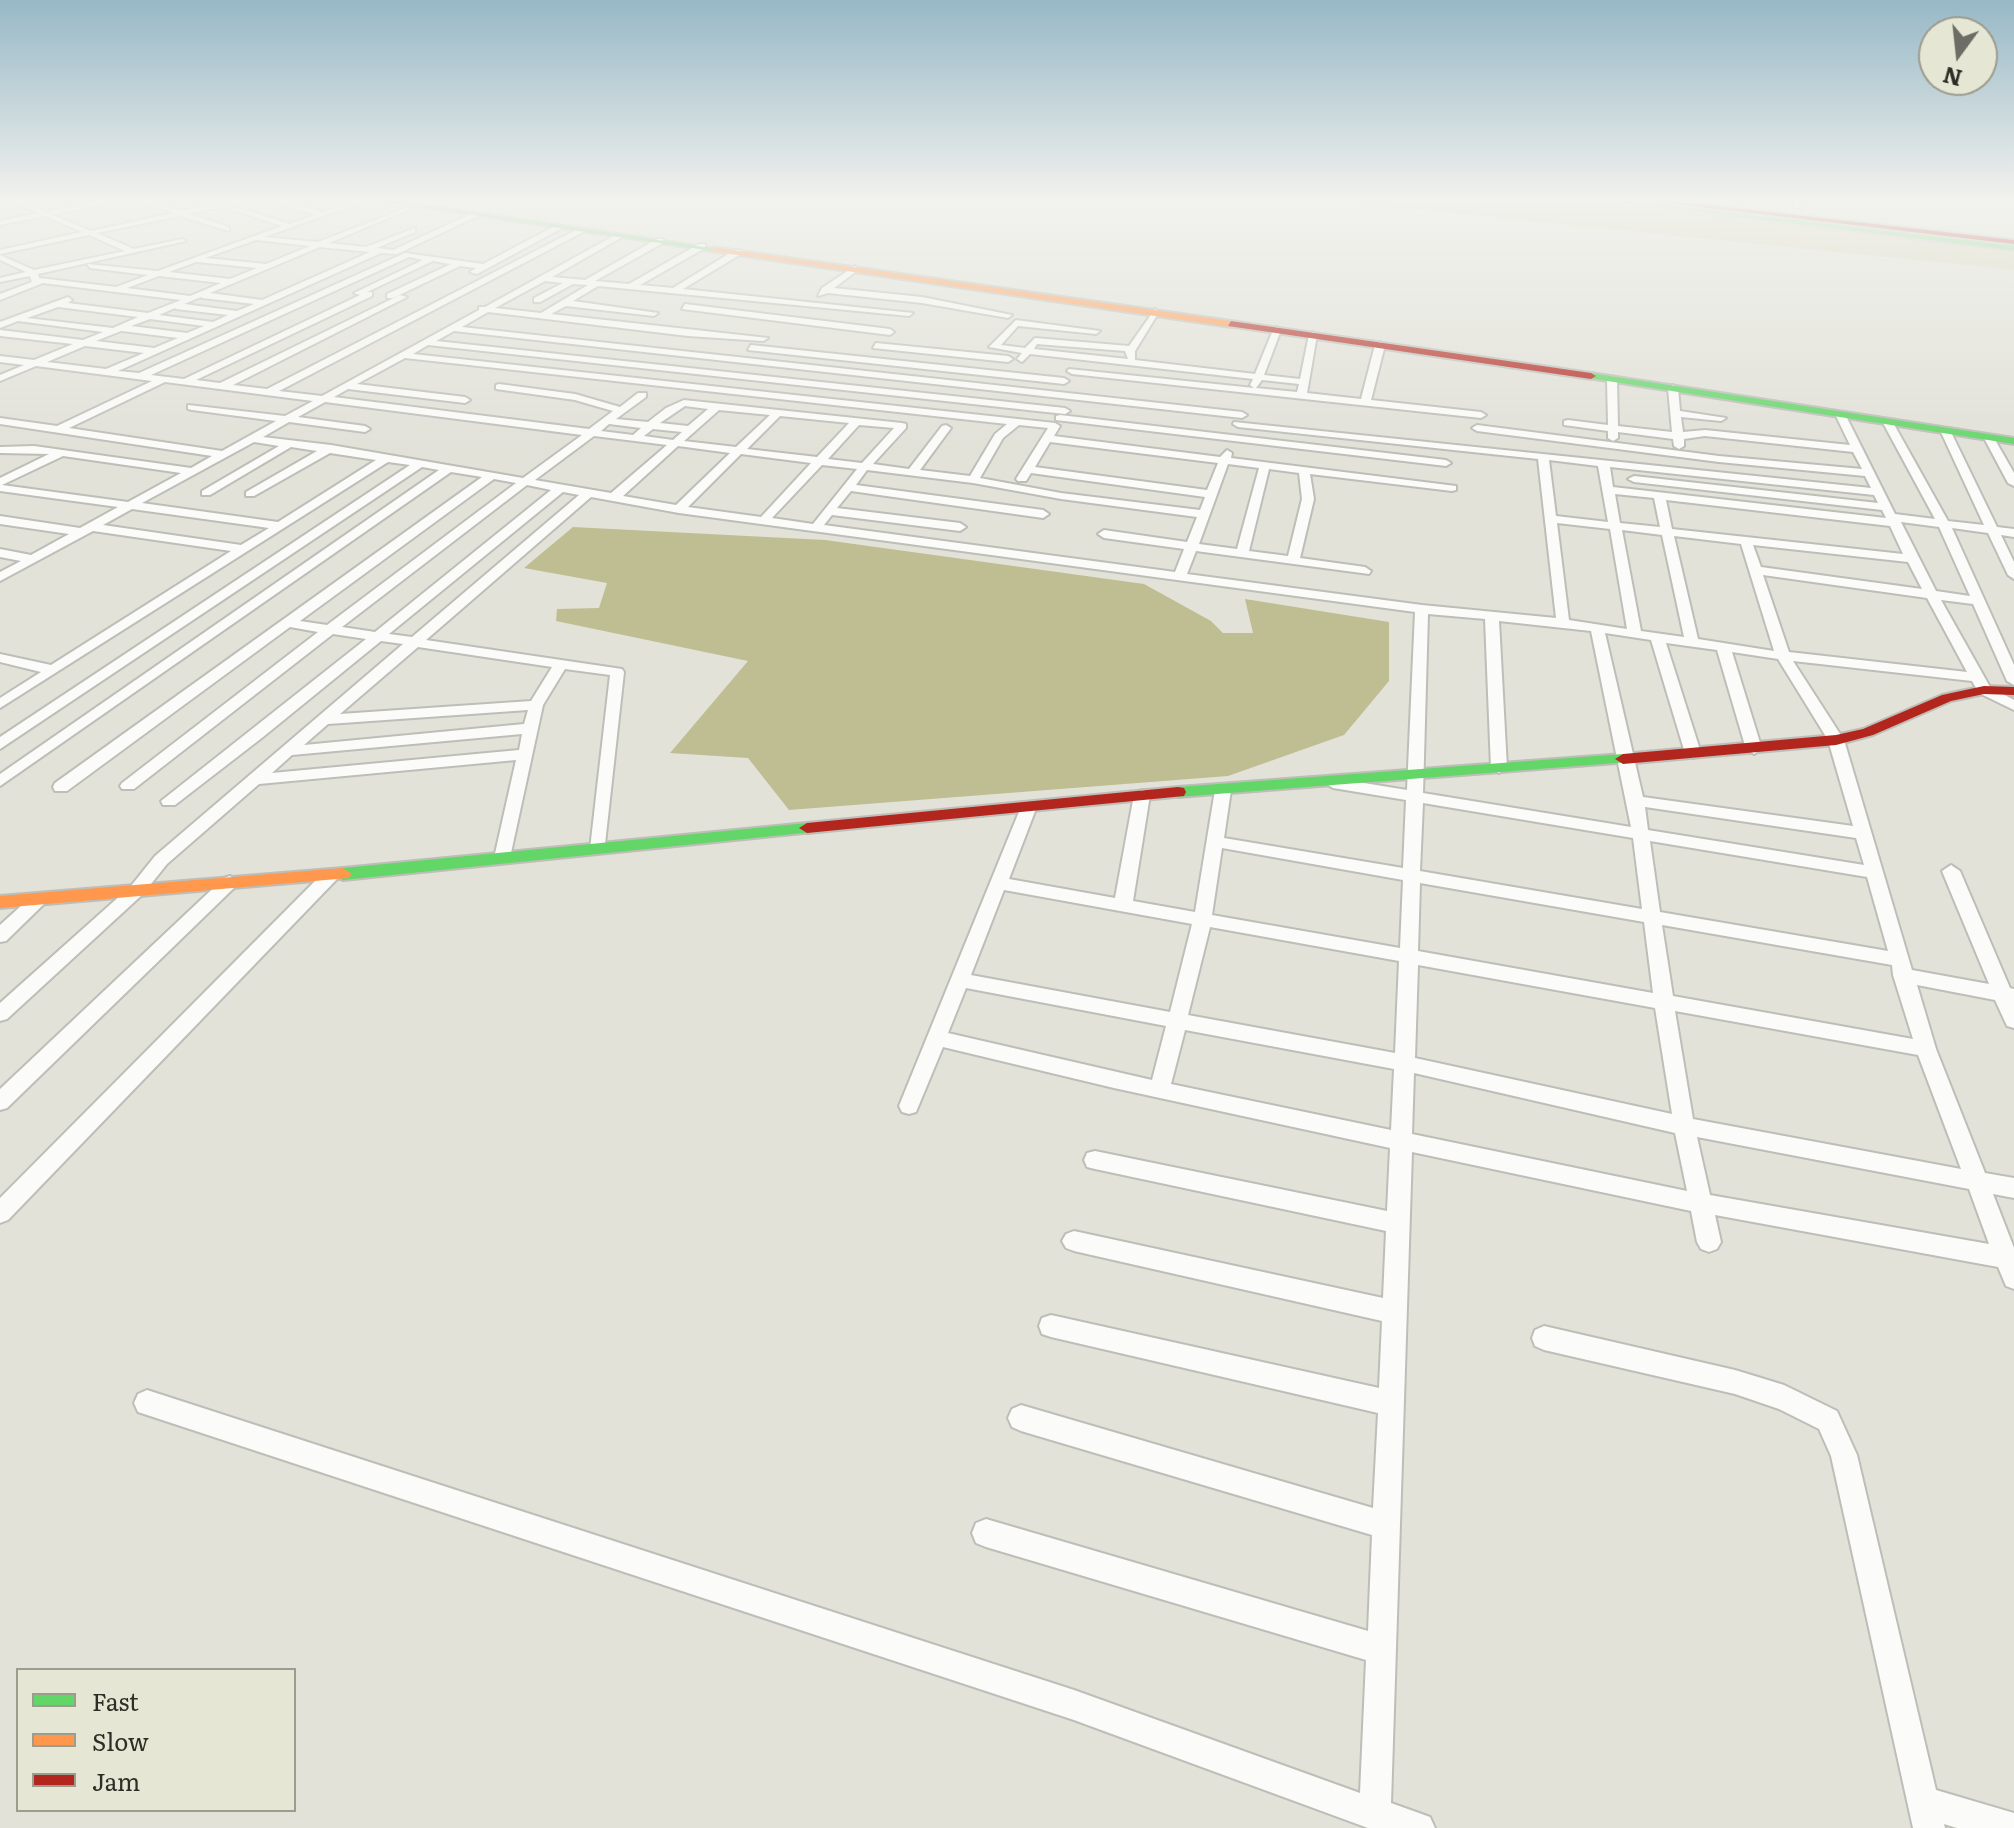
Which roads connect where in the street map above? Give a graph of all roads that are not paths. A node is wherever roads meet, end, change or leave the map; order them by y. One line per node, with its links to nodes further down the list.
1 (33, 284): 34 (street)
2 (79, 284): 19 (street)
3 (130, 284): 22 (street)
4 (223, 284): 32 (street)
5 (301, 284): 21 (street)
6 (341, 284): 23 (street)
7 (381, 284): 27 (street)
8 (414, 284): 33 (street)
9 (478, 284): 41 (street)
10 (529, 284): 49 (street)
11 (561, 284): 38 (street)
12 (591, 284): 28 (street)
13 (610, 284): 20 (street)
14 (635, 284): 20 (street)
15 (685, 284): 24 (street)
16 (833, 284): 26 (street)
17 (939, 284): 39 (street)
18 (965, 284): 52 (main road)
19 (101, 287): 22 (street); 43 (street)
20 (630, 287): 24 (street)
21 (292, 288): 23 (street); 40 (street)
22 (118, 289): 29 (street)
23 (326, 291): 27 (street); 45 (street)
24 (674, 291): 30 (street)
25 (807, 291): 26 (street)
26 (824, 291): 39 (street); 48 (street)
27 (364, 293): 33 (street); 76 (street)
28 (581, 293): 31 (street); 42 (street)
29 (153, 294): 32 (street); 51 (street)
30 (705, 294): 48 (street); 54 (street)
31 (598, 295)
32 (195, 296): 40 (street); 44 (street)
33 (390, 296): 37 (street)
34 (0, 297)
35 (624, 297): 36 (street)
36 (635, 298)
37 (411, 300): 41 (street); 70 (street); 82 (street)
38 (537, 300)
39 (922, 300): 57 (street); 60 (street)
40 (261, 302): 45 (street); 56 (street)
41 (442, 303): 46 (street); 63 (street)
42 (564, 303): 53 (street); 59 (street)
43 (57, 304): 51 (street); 55 (street)
44 (173, 305): 56 (street); 58 (street)
45 (293, 306): 64 (street)
46 (455, 306)
47 (469, 307): 49 (street)
48 (804, 307): 60 (street); 65 (street)
49 (484, 309): 59 (street); 71 (street)
50 (0, 310): 55 (street)
51 (110, 311): 58 (street); 68 (street)
52 (1155, 312): 74 (main road); 98 (street)
53 (654, 313)
54 (676, 313): 65 (street); 72 (street)
55 (31, 314): 62 (street)
56 (233, 315): 64 (street); 66 (street)
57 (1008, 315)
58 (148, 316): 66 (street); 73 (street)
59 (542, 316): 69 (street); 72 (street)
60 (906, 316): 77 (street)
61 (1105, 318): 75 (street)
62 (15, 319): 67 (street); 68 (street)
63 (408, 320): 71 (street); 86 (street)
64 (261, 321): 89 (street)
65 (785, 321): 77 (street); 85 (street)
66 (213, 324): 84 (street)
67 (0, 325)
68 (72, 325): 73 (street)
69 (528, 325): 80 (street); 83 (street)
70 (371, 326)
71 (454, 326): 80 (street); 88 (street)
72 (648, 327): 79 (street); 83 (street)
73 (117, 329): 84 (street); 87 (street)
74 (1277, 330): 81 (main road); 118 (street)
75 (1096, 331): 90 (street); 103 (street)
76 (289, 332): 82 (street); 96 (street)
77 (890, 332): 92 (street)
78 (0, 333): 87 (street)
79 (688, 333): 85 (street); 100 (street)
80 (510, 335): 94 (street); 97 (street)
81 (1313, 335): 91 (main road); 125 (street)
82 (325, 336): 86 (street); 126 (street)
83 (633, 337): 94 (street)
84 (182, 338): 89 (street); 99 (street)
85 (763, 338): 95 (street)
86 (368, 341): 131 (street)
87 (85, 342): 99 (street); 101 (street)
88 (423, 342): 97 (street); 102 (street)
89 (211, 344): 96 (street); 116 (street)
90 (1087, 344): 98 (street); 103 (street); 110 (street)
91 (1380, 345): 121 (main road); 139 (street)
92 (876, 346): 103 (street); 106 (street)
93 (0, 348): 101 (street)
94 (627, 348): 100 (street); 108 (street)
95 (751, 348): 105 (street); 106 (street)
96 (254, 349): 123 (street)
97 (485, 349): 108 (street)
98 (1132, 349): 111 (street)
99 (154, 351): 113 (street)
100 (665, 352): 105 (street); 112 (street)
101 (55, 355): 109 (street)
102 (400, 355): 127 (street); 155 (street)
103 (1024, 356): 110 (street); 117 (street)
104 (0, 359): 109 (street)
105 (736, 360): 114 (street)
106 (860, 360): 114 (street); 117 (street)
107 (1100, 361): 110 (street); 111 (street); 115 (street)
108 (608, 363): 112 (street)
109 (34, 364): 113 (street); 119 (street)
110 (1075, 364): 115 (street); 122 (street)
111 (1135, 364): 118 (street)
112 (645, 367): 162 (street)
113 (107, 372): 116 (street)
114 (848, 373): 134 (street)
115 (1091, 375): 132 (street); 136 (street)
116 (141, 376): 120 (street)
117 (1013, 376): 122 (street)
118 (1257, 376): 125 (street); 132 (street)
119 (0, 378)
120 (164, 379): 123 (street); 163 (street)
121 (1612, 379): 129 (main road); 160 (street)
122 (1064, 381): 134 (street)
123 (185, 382): 126 (street)
124 (262, 382): 130 (street)
125 (1304, 382): 135 (street)
126 (223, 386): 130 (street)
127 (345, 386): 137 (street); 138 (street)
128 (499, 387): 143 (street)
129 (1673, 388): 145 (street); 146 (main road)
130 (248, 389): 131 (street)
131 (269, 392): 137 (street)
132 (1253, 392): 135 (street); 150 (street)
133 (642, 395): 143 (street)
134 (1053, 395): 136 (street)
135 (1301, 396): 139 (street)
136 (1074, 397): 150 (street); 162 (street)
137 (320, 399): 141 (street); 148 (street)
138 (465, 400)
139 (1365, 403): 147 (street)
140 (192, 407): 148 (street)
141 (401, 409): 161 (street); 166 (street)
142 (714, 409): 164 (street)
143 (620, 411): 152 (street)
144 (778, 413): 153 (street); 157 (street); 180 (street)
145 (1675, 413): 149 (street); 167 (street)
146 (1840, 414): 154 (main road); 177 (street)
147 (1481, 415)
148 (287, 418): 161 (street); 168 (street)
149 (1721, 418)
150 (1240, 420): 170 (street); 184 (street)
151 (0, 421): 163 (street)
152 (606, 421): 157 (street); 166 (street)
153 (857, 421): 188 (street); 192 (street)
154 (1887, 421): 165 (main road); 228 (street)
155 (1016, 422): 162 (street); 201 (street)
156 (1568, 423): 160 (street)
157 (650, 426): 164 (street); 169 (street)
158 (946, 428): 197 (street)
159 (1477, 428): 175 (street)
160 (1613, 428): 167 (street); 175 (street)
161 (365, 429): 179 (street)
162 (1054, 429): 170 (street); 187 (street); 194 (street)
163 (58, 430): 176 (street); 183 (street)
164 (692, 430): 173 (street)
165 (1945, 430): 171 (main road); 234 (street)
166 (591, 432): 169 (street); 202 (street)
167 (1678, 436): 177 (street); 182 (street)
168 (250, 438): 174 (street); 183 (street)
169 (635, 438): 173 (street)
170 (1233, 438): 187 (street); 187 (street)
171 (1989, 438): 172 (main road); 204 (street)
172 (2014, 441)
173 (677, 443): 180 (street); 217 (street)
174 (289, 444): 179 (street); 212 (street)
175 (1613, 445): 182 (street)
176 (17, 449): 178 (street); 181 (street); 185 (street)
177 (1856, 449): 198 (street)
178 (0, 450)
179 (327, 451): 186 (street); 213 (street)
180 (739, 451): 188 (street); 220 (street)
181 (61, 453): 196 (street); 205 (street)
182 (1680, 453): 198 (street)
183 (222, 454): 196 (street)
184 (1543, 455): 189 (street); 225 (street)
185 (0, 457)
186 (385, 459): 190 (street); 229 (street)
187 (1225, 460): 191 (street); 214 (street)
188 (819, 461): 192 (street); 227 (street)
189 (1603, 461): 210 (street); 211 (street)
190 (419, 464): 193 (street); 279 (street)
191 (1265, 465): 195 (street); 243 (street)
192 (864, 467): 197 (street); 206 (street)
193 (449, 468): 199 (street); 287 (street)
194 (1028, 469): 207 (street); 214 (street)
195 (1304, 470): 208 (street); 246 (street)
196 (191, 471): 218 (street)
197 (912, 473): 201 (street)
198 (1869, 473): 211 (street)
199 (491, 476): 202 (street); 256 (street)
200 (1634, 479): 224 (street)
201 (973, 480): 203 (street)
202 (526, 481): 209 (street); 259 (street)
203 (988, 483): 207 (street); 219 (street)
204 (2014, 483)
205 (0, 485): 218 (street)
206 (848, 487): 219 (street); 221 (street)
207 (1016, 488): 223 (street)
208 (1452, 488)
209 (559, 489): 215 (street); 262 (street)
210 (1610, 490): 216 (street); 230 (street)
211 (1879, 492): 224 (street)
212 (206, 493)
213 (250, 494)
214 (1211, 494): 223 (street)
215 (586, 495): 217 (street); 264 (street)
216 (1659, 496): 224 (street); 235 (street)
217 (612, 499): 220 (street)
218 (130, 505): 229 (street); 233 (street)
219 (972, 506): 222 (street); 231 (street)
220 (679, 509): 227 (street)
221 (830, 511): 231 (street); 232 (street)
222 (1043, 514)
223 (1204, 514): 239 (street)
224 (1892, 516): 228 (street); 245 (street)
225 (1552, 519): 230 (street); 257 (street)
226 (0, 520): 233 (street)
227 (764, 520): 232 (street)
228 (1944, 524): 234 (street); 253 (street)
229 (277, 525): 241 (street)
230 (1614, 526): 235 (street); 260 (street)
231 (960, 527): 240 (street)
232 (816, 528): 240 (street)
233 (86, 530): 241 (street); 244 (street)
234 (1991, 530): 236 (street); 249 (street)
235 (1670, 532): 238 (street); 263 (street)
236 (2014, 533)
237 (1104, 534): 239 (street)
238 (1746, 541): 245 (street); 247 (street)
239 (1191, 544): 243 (street); 251 (street)
240 (947, 546): 251 (street)
241 (240, 549): 269 (street)
242 (0, 553): 244 (street)
243 (1242, 555): 246 (street)
244 (33, 559): 250 (street)
245 (1912, 559): 252 (street)
246 (1293, 562): 248 (street)
247 (1755, 570): 252 (street); 266 (street)
248 (1365, 571)
249 (2014, 575)
250 (0, 577)
251 (1180, 577): 254 (street)
252 (1931, 594): 253 (street); 271 (street)
253 (1978, 601): 270 (street)
254 (1422, 609): 255 (street); 288 (street)
255 (1492, 615): 257 (street); 285 (street)
256 (288, 623): 259 (street); 290 (street)
257 (1563, 623): 258 (street)
258 (1597, 628): 260 (street); 284 (street)
259 (329, 630): 262 (street); 289 (street)
260 (1635, 634): 261 (street)
261 (1657, 637): 263 (street); 282 (street)
262 (375, 638): 264 (street); 293 (street)
263 (1692, 642): 265 (street)
264 (414, 644): 268 (street); 276 (street)
265 (1723, 647): 266 (street); 280 (street)
266 (1783, 656): 271 (street); 278 (street)
267 (0, 658): 269 (street)
268 (561, 664): 274 (street); 299 (street)
269 (53, 670): 273 (street)
270 (2014, 681)
271 (1981, 684): 272 (main road); 275 (street); 278 (main road)
272 (2014, 691)
273 (0, 704)
274 (536, 705): 276 (street); 277 (street)
275 (2014, 706)
276 (324, 720): 281 (street)
277 (533, 728): 281 (street); 283 (street)
278 (1836, 740): 280 (main road); 297 (street)
279 (0, 744)
280 (1754, 749): 282 (main road)
281 (290, 751): 286 (street)
282 (1693, 753): 284 (main road)
283 (527, 754): 286 (street); 300 (street)
284 (1629, 759): 285 (main road); 294 (street)
285 (1499, 768): 288 (main road)
286 (254, 780): 307 (street)
287 (0, 781)
288 (1414, 785): 291 (main road); 296 (street); 304 (street)
289 (128, 786)
290 (61, 787)
291 (1223, 790): 292 (main road); 298 (street)
292 (1142, 795): 295 (main road); 310 (street)
293 (169, 801)
294 (1636, 801): 296 (street); 297 (street)
295 (1029, 806): 299 (main road); 306 (street)
296 (1639, 832): 302 (street); 311 (street)
297 (1861, 833): 302 (street)
298 (1217, 842): 304 (street); 312 (street)
299 (598, 849): 300 (main road)
300 (503, 858): 303 (main road)
301 (1951, 871): 317 (street)
302 (1872, 872): 315 (street)
303 (331, 875): 305 (main road); 334 (street)
304 (1412, 877): 311 (street); 314 (street)
305 (230, 882): 307 (main road); 326 (street)
306 (998, 883): 310 (street); 316 (street)
307 (137, 890): 308 (main road); 319 (street)
308 (39, 899): 309 (main road); 313 (street)
309 (0, 902)
310 (1123, 905): 312 (street)
311 (1651, 917): 315 (street); 318 (street)
312 (1203, 918): 314 (street); 321 (street)
313 (0, 936)
314 (1408, 955): 318 (street); 324 (street)
315 (1900, 967): 317 (street); 323 (street)
316 (960, 980): 321 (street); 322 (street)
317 (2007, 994): 320 (street)
318 (1664, 1004): 323 (street); 328 (street)
319 (0, 1014)
320 (2014, 1021)
321 (1175, 1022): 324 (street); 325 (street)
322 (939, 1038): 325 (street); 327 (street)
323 (1926, 1049): 331 (street)
324 (1403, 1063): 328 (street); 329 (street)
325 (1160, 1088): 329 (street)
326 (0, 1102)
327 (909, 1106)
328 (1684, 1126): 331 (street); 333 (street)
329 (1401, 1141): 333 (street); 335 (street)
330 (1095, 1160): 335 (street)
331 (1980, 1184): 332 (street); 338 (street)
332 (2014, 1188)
333 (1700, 1203): 337 (street); 338 (street)
334 (0, 1213)
335 (1397, 1223): 339 (street)
336 (1074, 1241): 339 (street)
337 (1709, 1242)
338 (2011, 1268)
339 (1394, 1312): 343 (street)
340 (1051, 1326): 343 (street)
341 (1544, 1338): 349 (street)
342 (147, 1403): 348 (street)
343 (1391, 1403): 345 (street)
344 (1021, 1418): 345 (street)
345 (1386, 1525): 347 (street)
346 (986, 1533): 347 (street)
347 (1381, 1650): 348 (street)
348 (1375, 1815): 350 (street)
349 (1926, 1815): 351 (street)
350 (1419, 1828)
351 (2012, 1828)

